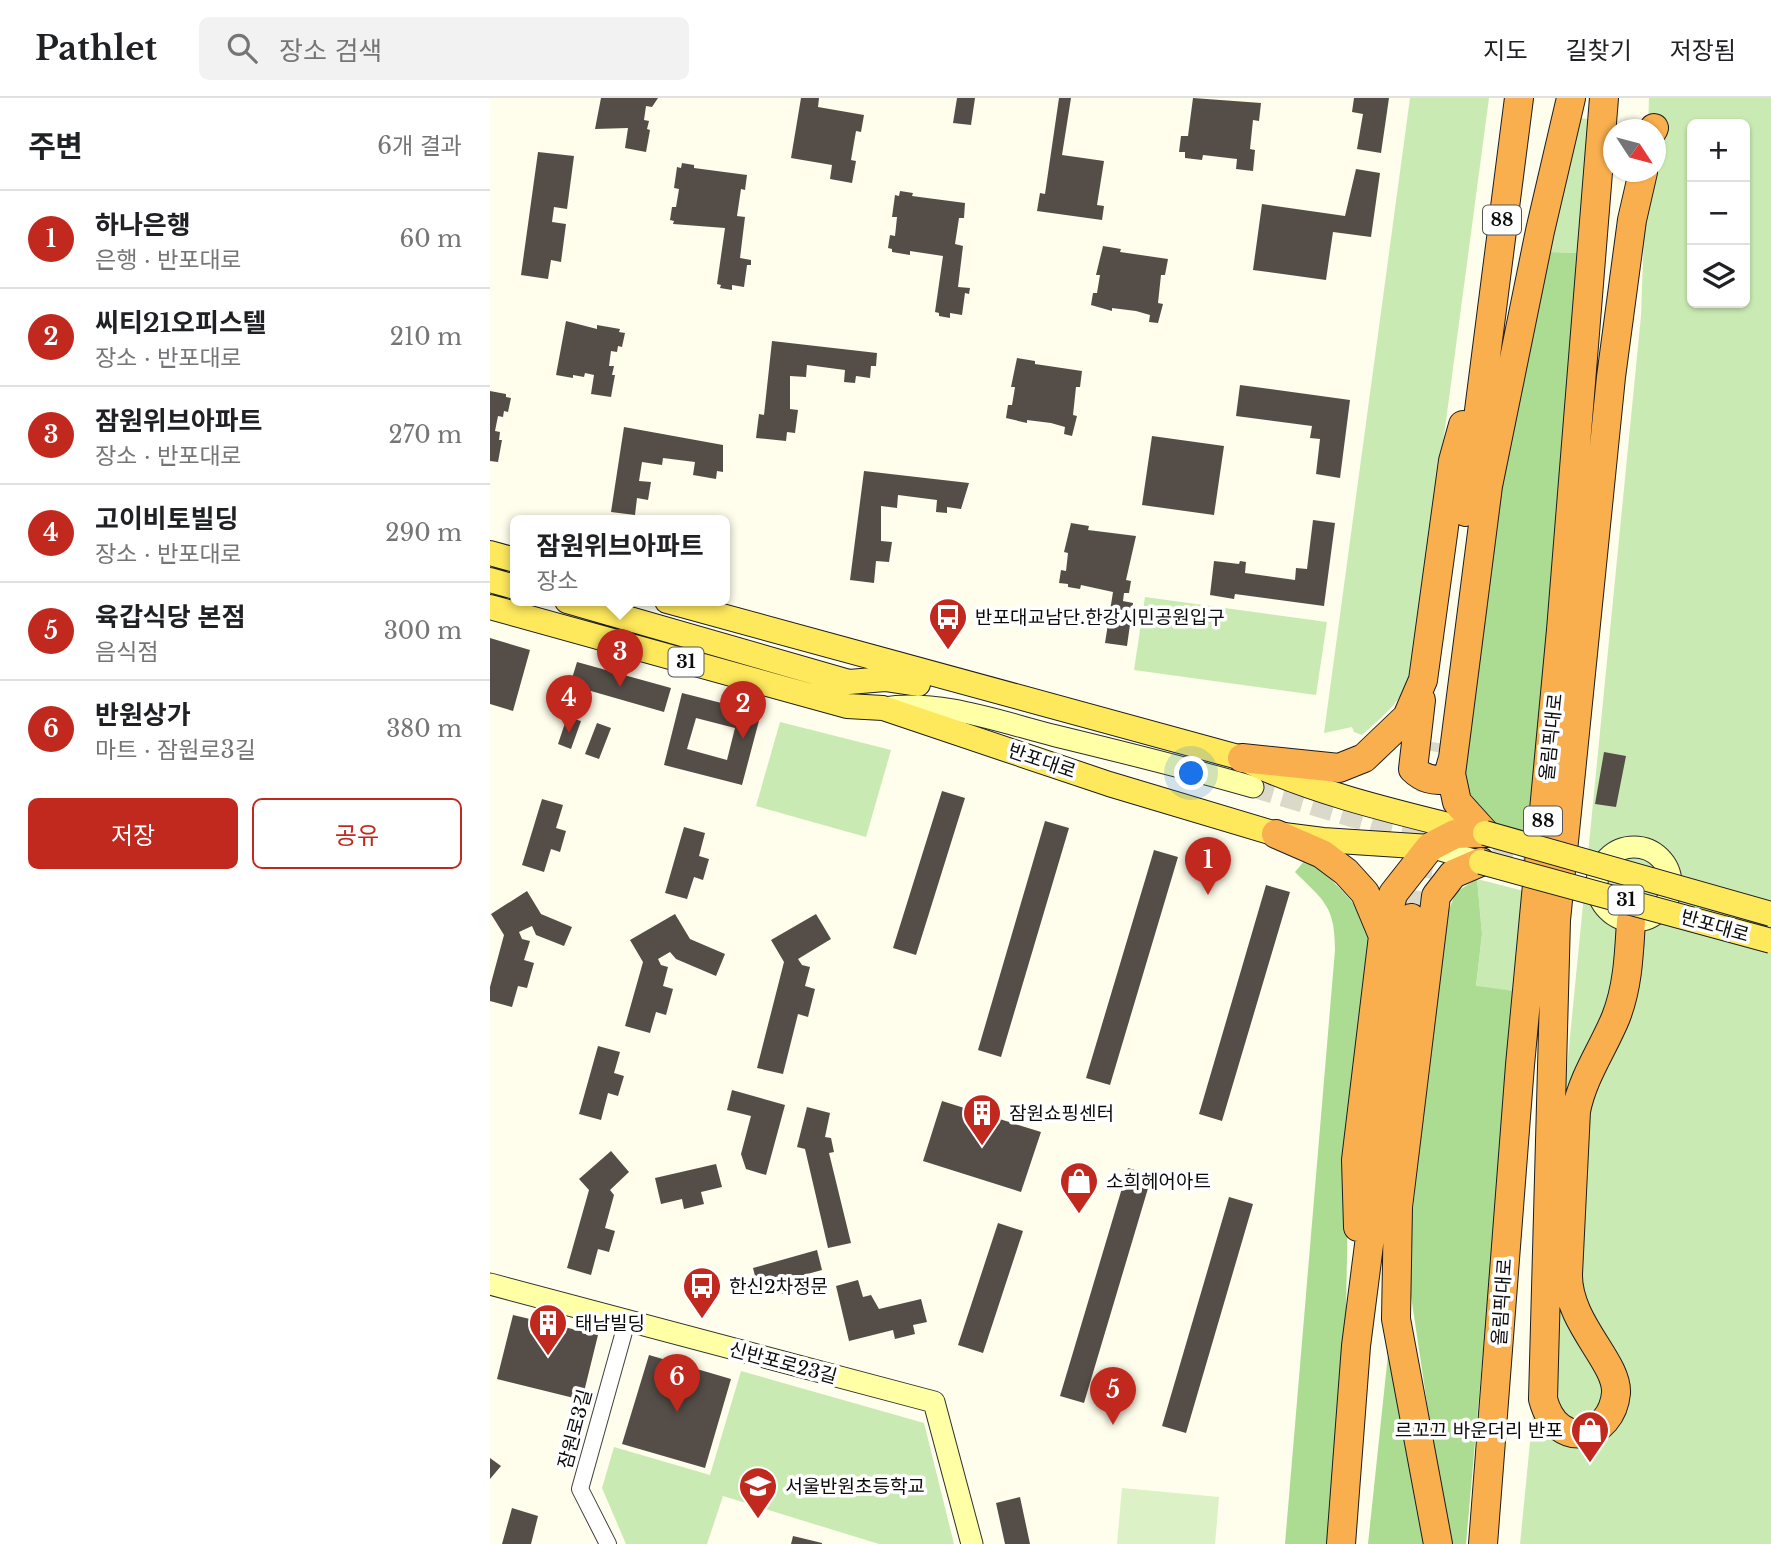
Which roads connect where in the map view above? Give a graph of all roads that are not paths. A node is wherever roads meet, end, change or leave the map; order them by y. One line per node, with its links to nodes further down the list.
1 (1518, 98): 5 (highway, 88)
2 (1572, 98): 22 (highway)
3 (1604, 98): 14 (highway, 올림픽대로 / 88)
4 (1641, 182): 6 (highway)
5 (1487, 341): 15 (highway); 22 (highway, 88)
6 (1611, 377): 14 (highway); 31 (highway)
7 (490, 553): 8 (main road)
8 (510, 558)
9 (490, 580): 10 (main road)
10 (510, 586)
11 (585, 606): 16 (main road, 31)
12 (685, 606): 17 (main road, 반포대로 / 31)
13 (490, 607): 19 (main road, 반포대로 / 31)
14 (1561, 630): 21 (highway, 올림픽대로 / 88)
15 (1423, 680): 22 (highway); 23 (highway)
16 (849, 681): 17 (main road, 31); 19 (main road, 31)
17 (970, 684): 18 (main road, 반포대로 / 31)
18 (1011, 696): 20 (street); 23 (main road, 반포대로 / 31)
19 (883, 708): 20 (street); 26 (main road, 반포대로 / 31)
20 (1098, 744): 24 (street, 반포대로)
21 (1550, 744): 31 (highway); 42 (highway, 올림픽대로 / 88)
22 (1446, 748): 25 (highway)
23 (1242, 758): 25 (main road, 반포대로 / 31)
24 (1253, 787)
25 (1485, 833): 27 (highway); 30 (main road, 반포대로 / 31, bridge)
26 (1276, 834): 27 (main road, 반포대로 / 31); 33 (highway)
27 (1430, 847): 28 (street, 반포대로 / 31); 29 (highway)
28 (1481, 862): 29 (highway); 34 (main road, 반포대로 / 31, bridge)
29 (1411, 911): 33 (highway); 37 (highway); 41 (highway)
30 (1771, 914)
31 (1556, 920): 32 (highway)
32 (1631, 921)
33 (1383, 936): 37 (highway)
34 (1771, 942)
35 (490, 1284): 36 (street, 신반포로23길)
36 (627, 1321): 38 (street, 잠원로3길); 39 (street, 신반포로23길)
37 (1359, 1323): 40 (highway)
38 (608, 1544)
39 (972, 1544)
40 (1340, 1544)
41 (1438, 1544)
42 (1483, 1544)

